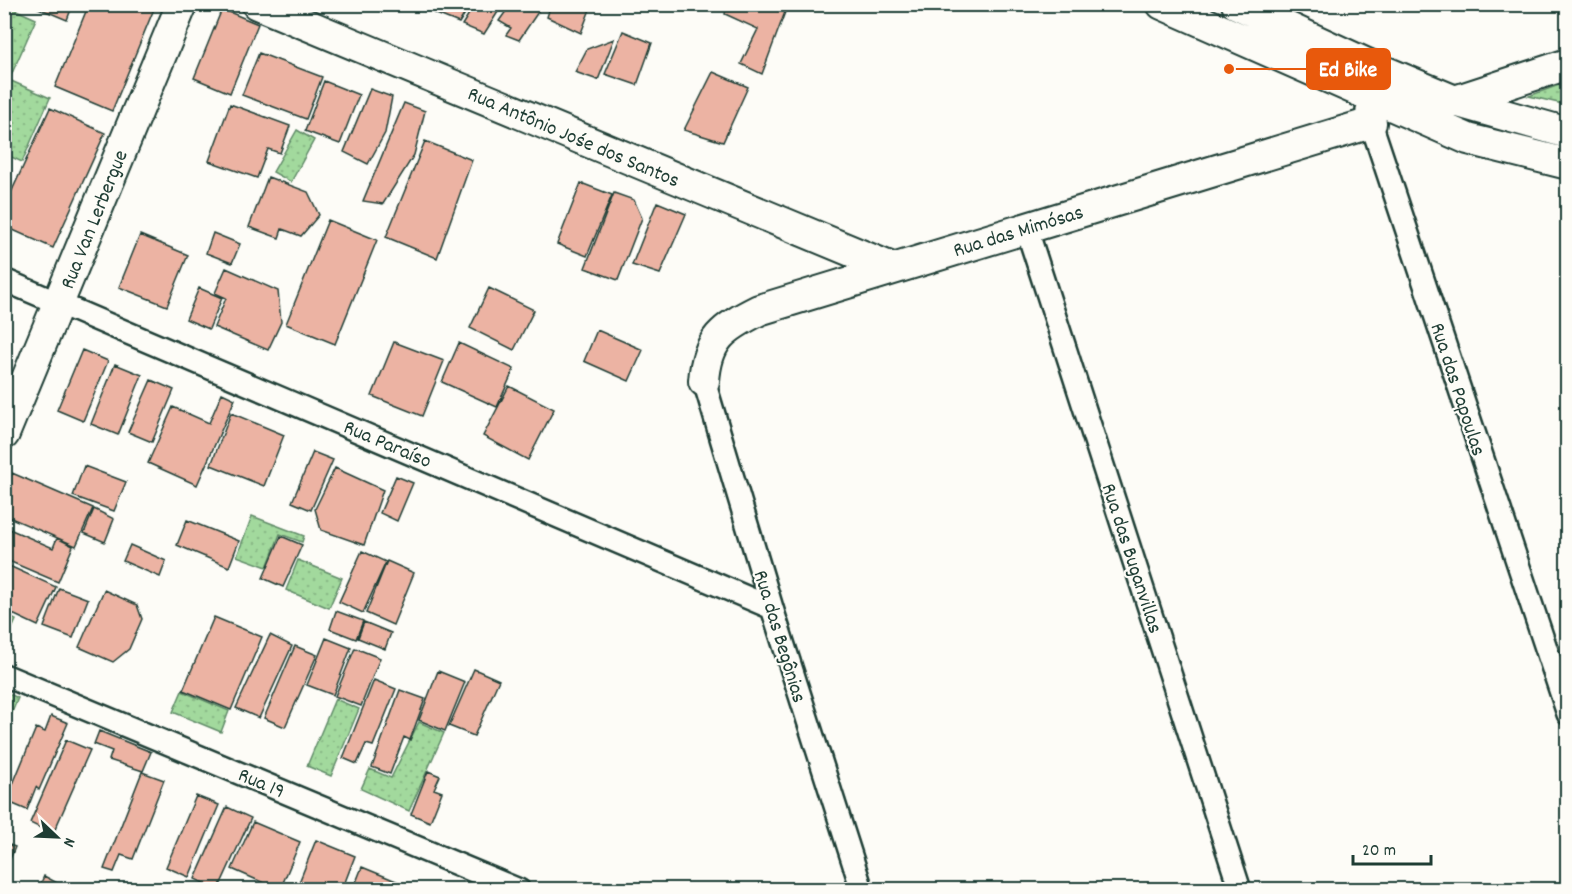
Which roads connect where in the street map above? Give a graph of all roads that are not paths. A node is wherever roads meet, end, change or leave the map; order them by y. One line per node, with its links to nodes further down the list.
1 (182, 4): 14 (street, Rua Van Lerbergue)
2 (257, 4): 12 (street, Rua Antônio Jośe dos Santos)
3 (1162, 4): 6 (street)
4 (1237, 4): 6 (street)
5 (1568, 64): 7 (street)
6 (1363, 77): 7 (street); 8 (street, Rua das Papoulas); 10 (street)
7 (1455, 101): 9 (street)
8 (1371, 123): 11 (street, Rua das Mimósas); 19 (street, Rua das Papoulas)
9 (1568, 133)
10 (1568, 164)
11 (1026, 227): 12 (street, Rua das Mimósas); 22 (street, Rua das Buganvillas)
12 (892, 268): 15 (street, Rua das Mimósas)
13 (4, 280): 14 (street, Rua Paraíso)
14 (58, 302): 16 (street, Rua Van Lerbergue); 17 (street, Rua Paraíso)
15 (704, 381): 17 (street, Rua das Begônias)
16 (4, 434)
17 (772, 608): 21 (street, Rua das Begônias)
18 (4, 675): 20 (street, Rua 19)
19 (1568, 714)
20 (519, 890)
21 (862, 890)
22 (1240, 890)

